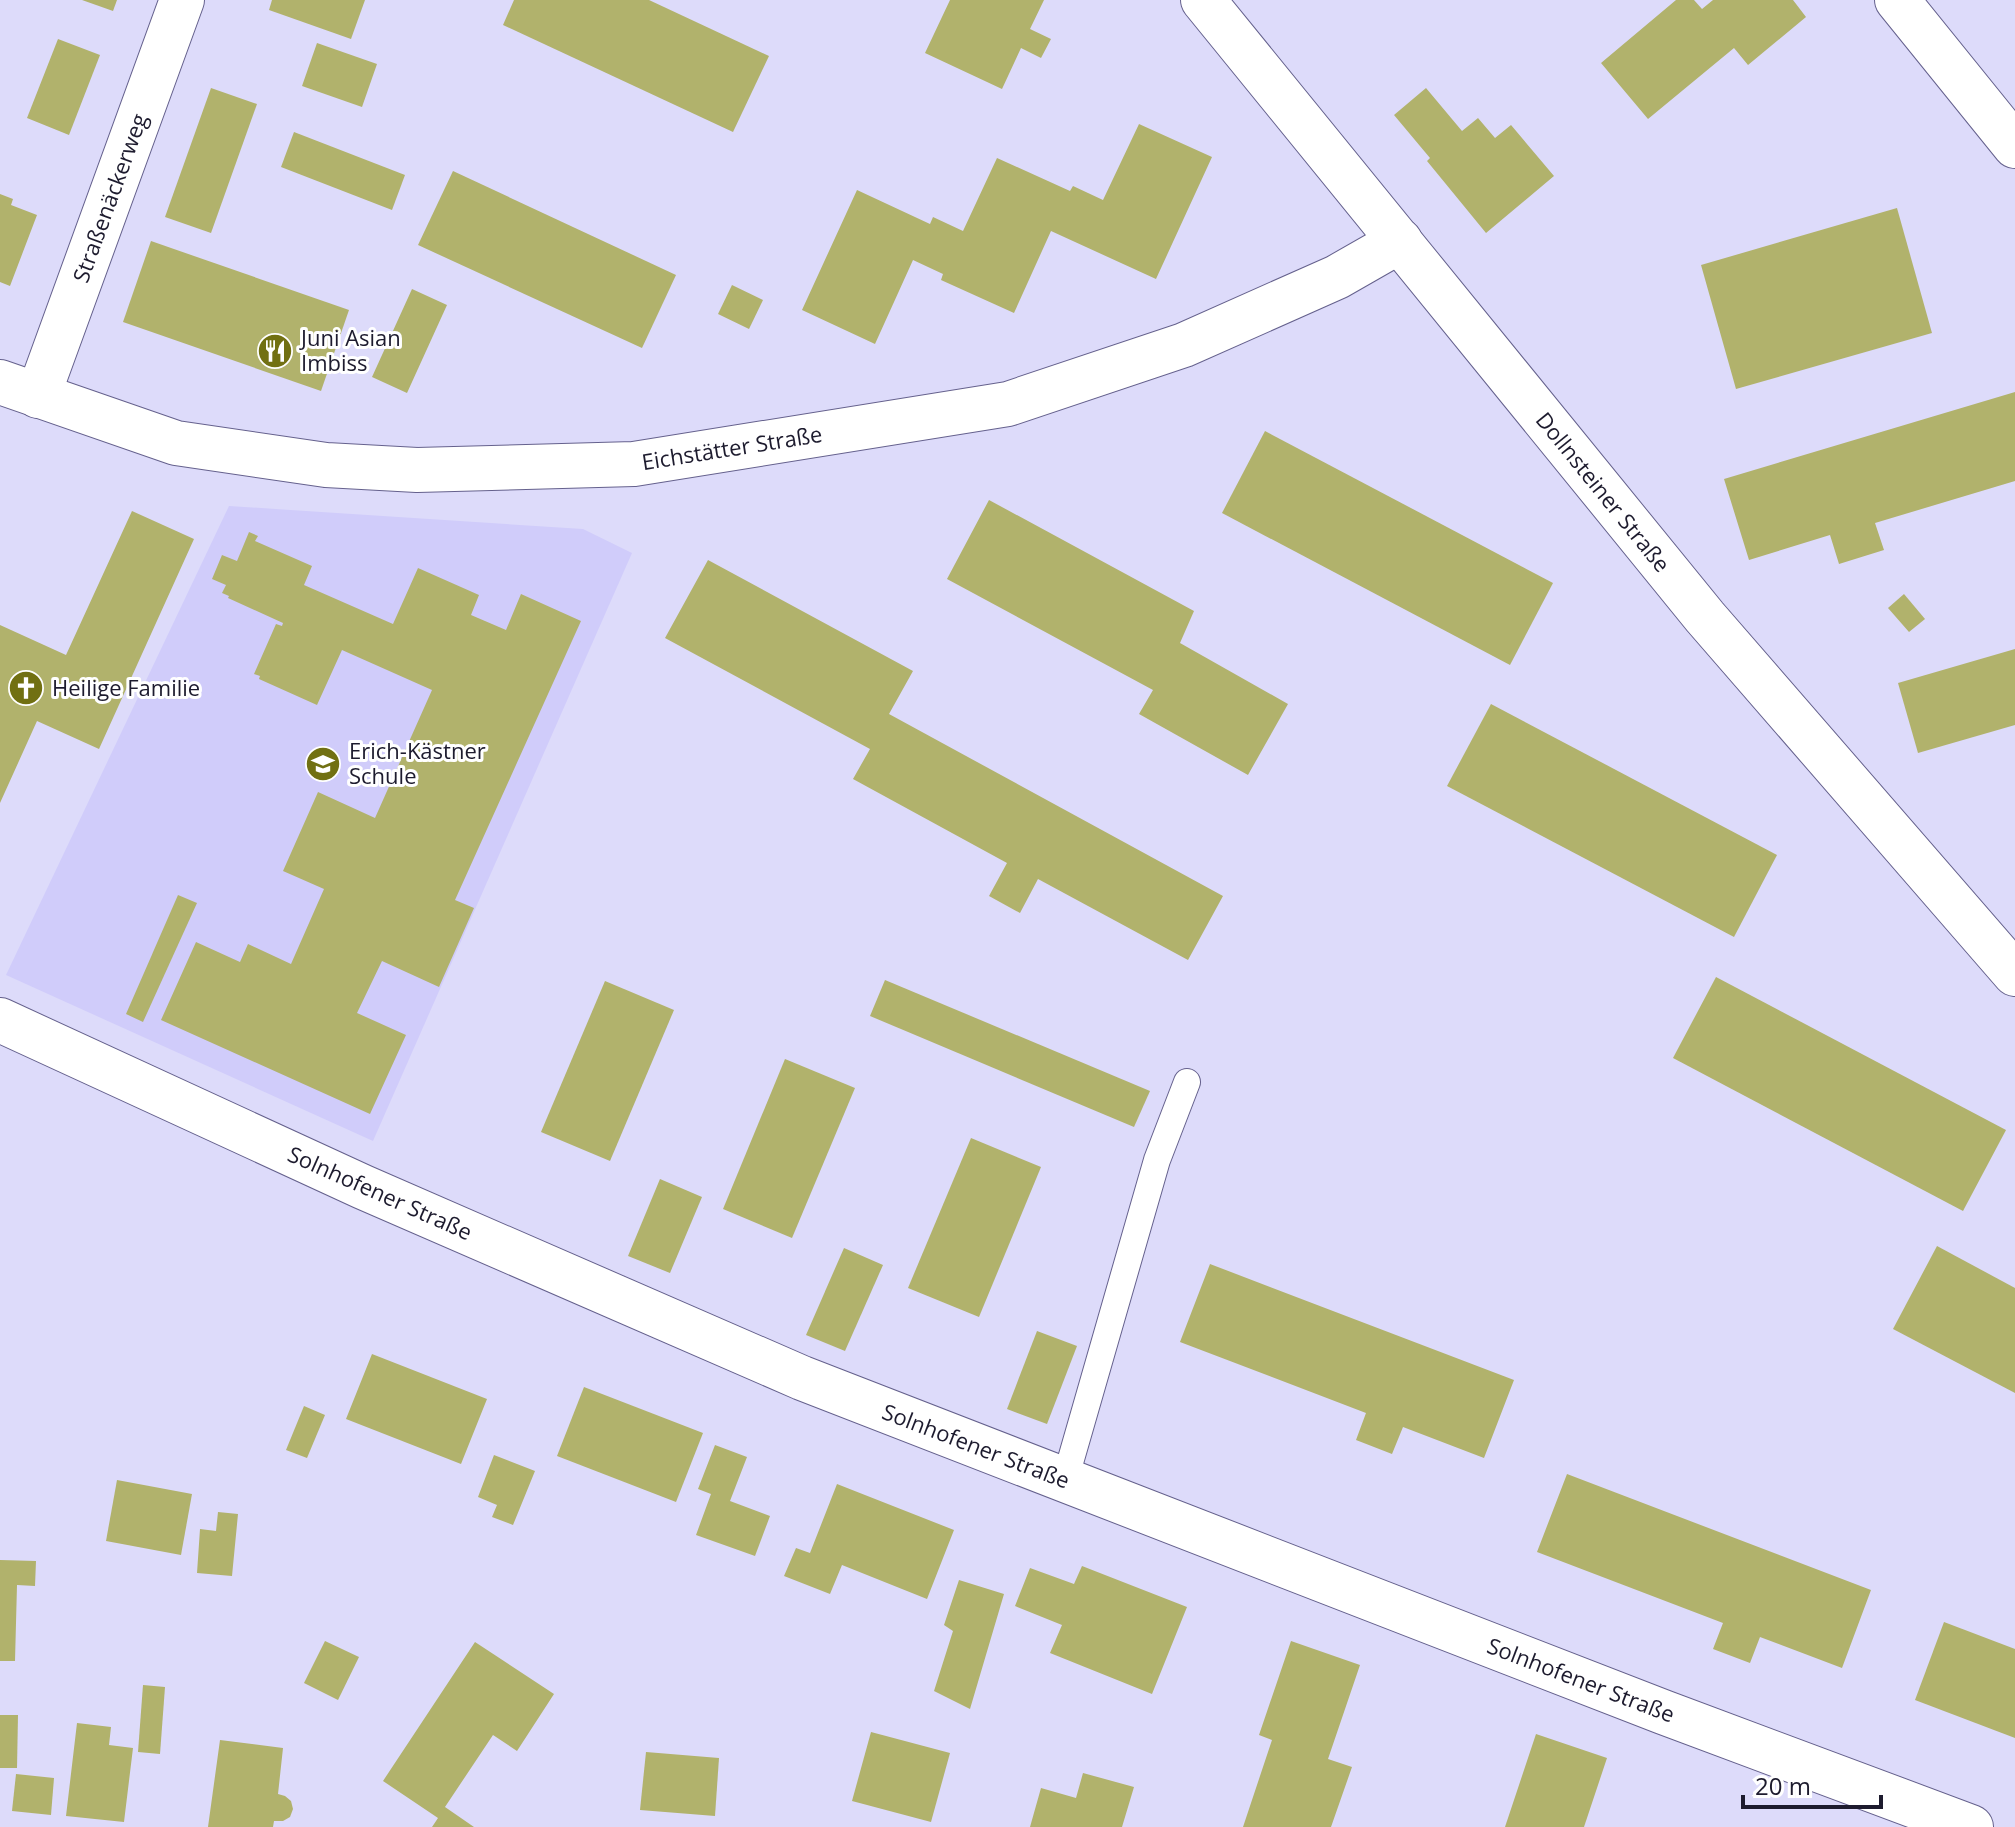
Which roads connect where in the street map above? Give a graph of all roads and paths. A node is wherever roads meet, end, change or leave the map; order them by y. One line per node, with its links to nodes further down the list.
1 (182, 0): 6 (street, Straßenäckerweg)
2 (1203, 0): 5 (street, Dollnsteiner Straße)
3 (1897, 0): 4 (street)
4 (2015, 146)
5 (1400, 241): 6 (street, Eichstätter Straße); 7 (street, Dollnsteiner Straße)
6 (19, 389)
7 (2015, 974)
8 (0, 1020): 10 (street, Solnhofener Straße)
9 (1187, 1082): 10 (lane)
10 (1065, 1480): 11 (street, Solnhofener Straße)
11 (1971, 1827)

